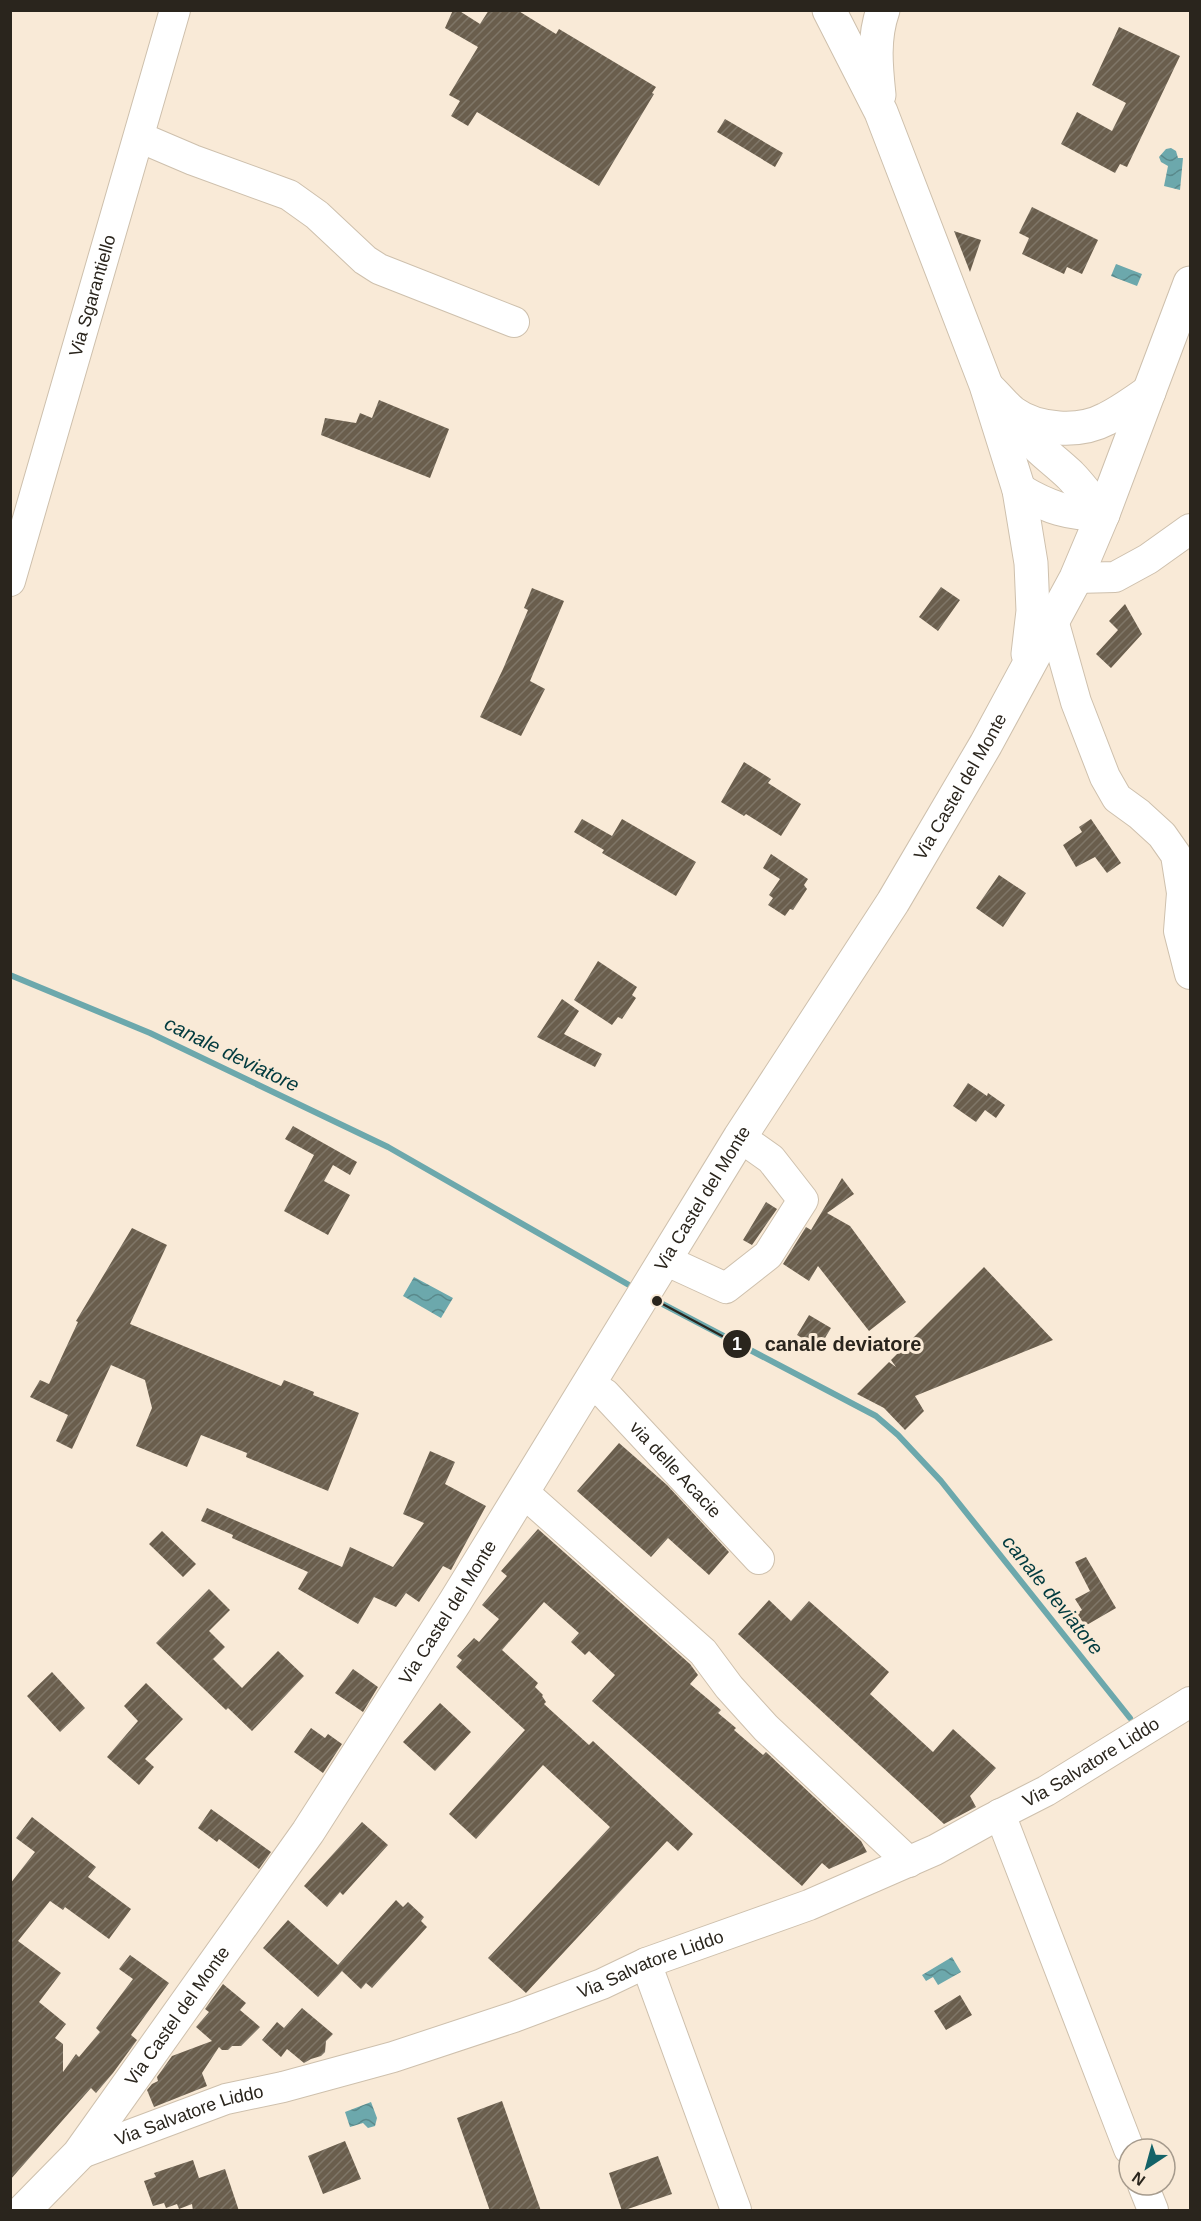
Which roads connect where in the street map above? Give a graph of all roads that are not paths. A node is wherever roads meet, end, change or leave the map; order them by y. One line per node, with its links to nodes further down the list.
1 (175, 10): 5 (street, Via Sgarantiello)
2 (829, 10): 4 (main road)
3 (883, 10): 4 (main road)
4 (881, 112): 8 (main road)
5 (139, 137): 7 (street); 15 (street, Via Sgarantiello)
6 (1191, 283): 9 (main road, Via Castel del Monte)
7 (514, 322)
8 (986, 386): 10 (main road); 11 (main road)
9 (1149, 392): 10 (main road); 12 (main road, Via Castel del Monte)
10 (1014, 414): 12 (main road)
11 (1018, 490): 12 (main road); 17 (main road)
12 (1103, 514): 14 (main road, Via Castel del Monte)
13 (1191, 529): 14 (street)
14 (1076, 578): 16 (main road, Via Castel del Monte)
15 (10, 581)
16 (1053, 620): 17 (main road, Via Castel del Monte); 18 (street)
17 (1025, 671): 19 (main road, Via Castel del Monte)
18 (1191, 974)
19 (740, 1137): 20 (main road, Via Castel del Monte); 20 (street)
20 (651, 1282): 21 (main road, Via Castel del Monte)
21 (588, 1384): 22 (main road, Via Castel del Monte); 23 (street, via delle Acacie)
22 (523, 1492): 26 (street); 29 (main road, Via Castel del Monte)
23 (759, 1558)
24 (1191, 1702): 25 (street, Via Salvatore Liddo)
25 (1000, 1814): 26 (street, Via Salvatore Liddo); 28 (street)
26 (909, 1862): 27 (street, Via Salvatore Liddo)
27 (646, 1963): 29 (street, Via Salvatore Liddo); 31 (street)
28 (1124, 2137)
29 (79, 2154): 30 (main road, Via Castel del Monte)
30 (24, 2211)
31 (736, 2211)

